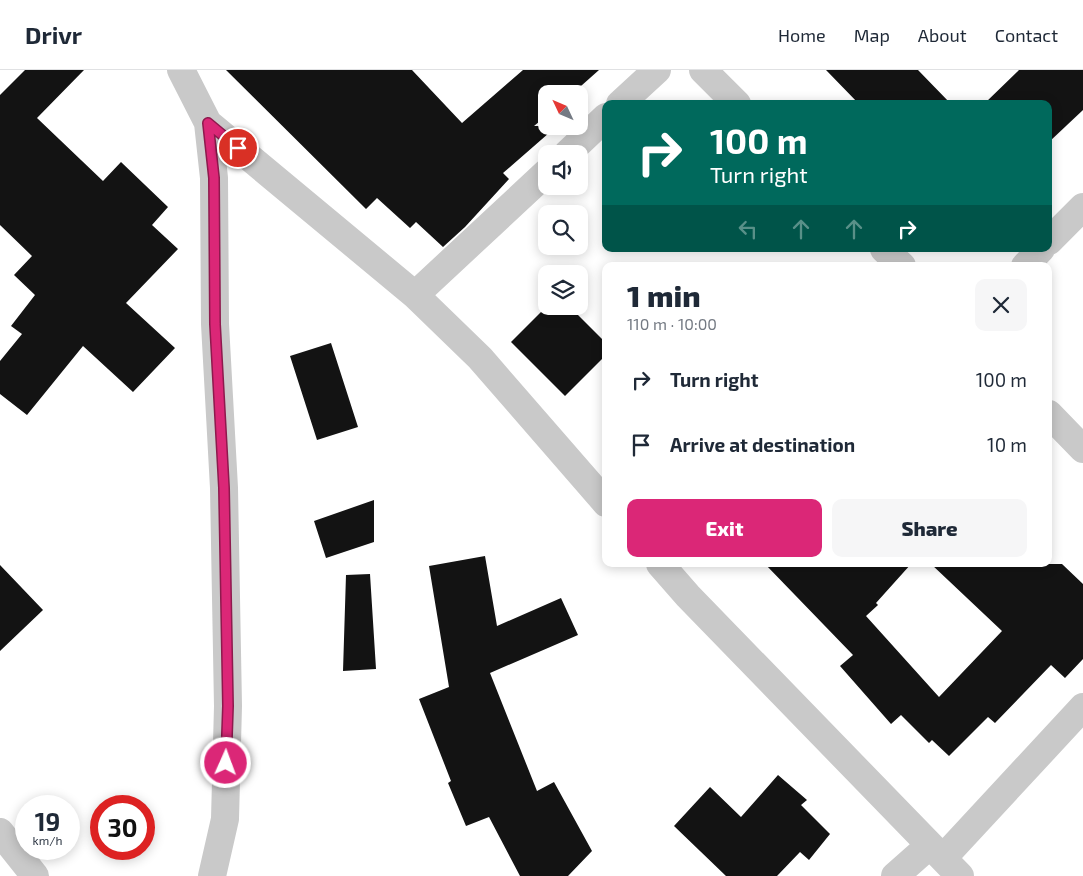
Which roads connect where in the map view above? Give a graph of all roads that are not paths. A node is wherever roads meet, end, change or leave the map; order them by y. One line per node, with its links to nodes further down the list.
1 (181, 70): 7 (street)
2 (657, 70): 4 (street)
3 (703, 70): 5 (street)
4 (624, 100)
5 (733, 100)
6 (602, 121): 8 (street)
7 (208, 123): 16 (street); 25 (street)
8 (576, 145)
9 (538, 181): 16 (street)
10 (1083, 207): 11 (street)
11 (1052, 238)
12 (887, 252): 14 (street)
13 (1038, 252): 15 (street)
14 (898, 262)
15 (1029, 262)
16 (415, 296): 19 (street)
17 (1052, 417): 18 (street)
18 (1083, 449)
19 (602, 498)
20 (663, 567): 23 (street)
21 (1083, 707): 23 (street)
22 (0, 832): 24 (street)
23 (944, 860): 26 (street)
24 (35, 876)
25 (212, 876)
26 (894, 876)

